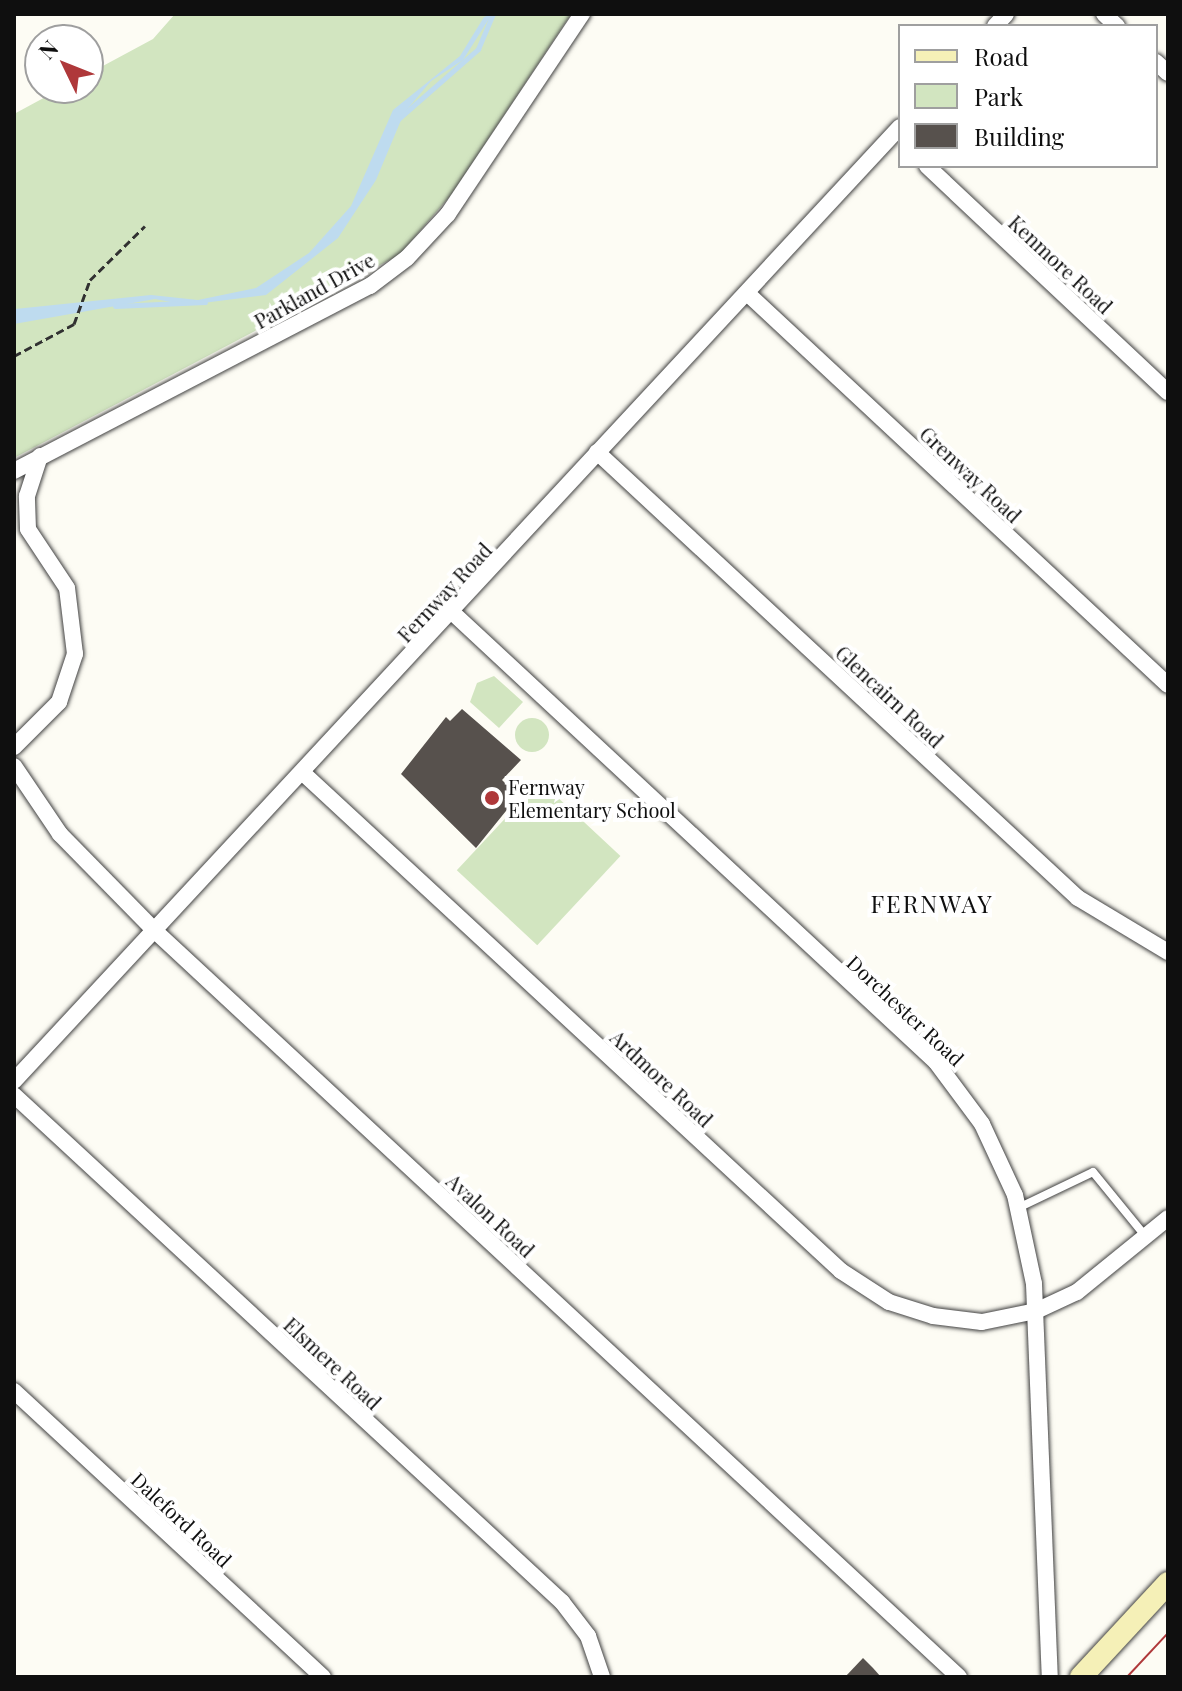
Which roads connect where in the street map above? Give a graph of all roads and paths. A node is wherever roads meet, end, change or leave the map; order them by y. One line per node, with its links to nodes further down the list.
1 (582, 14): 9 (street, Parkland Drive)
2 (898, 134): 5 (street, Fernway Road)
3 (929, 168): 7 (street, Kenmore Road)
4 (145, 226): 6 (path)
5 (747, 293): 8 (street, Fernway Road); 13 (street, Grenway Road)
6 (14, 356)
7 (1168, 392)
8 (597, 452): 12 (street, Fernway Road); 18 (street, Glencairn Road)
9 (40, 456): 10 (street, Parkland Drive); 11 (street)
10 (14, 471)
11 (21, 526): 14 (street)
12 (453, 613): 16 (street, Fernway Road); 21 (street, Dorchester Road)
13 (1168, 685)
14 (14, 747)
15 (14, 766): 17 (street, Avalon Road)
16 (303, 773): 17 (street, Fernway Road); 24 (street, Ardmore Road)
17 (154, 930): 19 (street, Fernway Road); 29 (street, Avalon Road)
18 (1168, 952)
19 (14, 1081)
20 (14, 1095): 28 (street, Elsmere Road)
21 (1018, 1208): 23 (lane); 24 (street, Dorchester Road)
22 (1168, 1218): 23 (street, Ardmore Road)
23 (1146, 1237): 24 (street, Ardmore Road)
24 (1036, 1311): 30 (street, Dorchester Road)
25 (14, 1391): 27 (street, Daleford Road)
26 (1168, 1583): 31 (main road)
27 (323, 1677)
28 (602, 1677)
29 (959, 1677)
30 (1050, 1677)
31 (1081, 1677)

